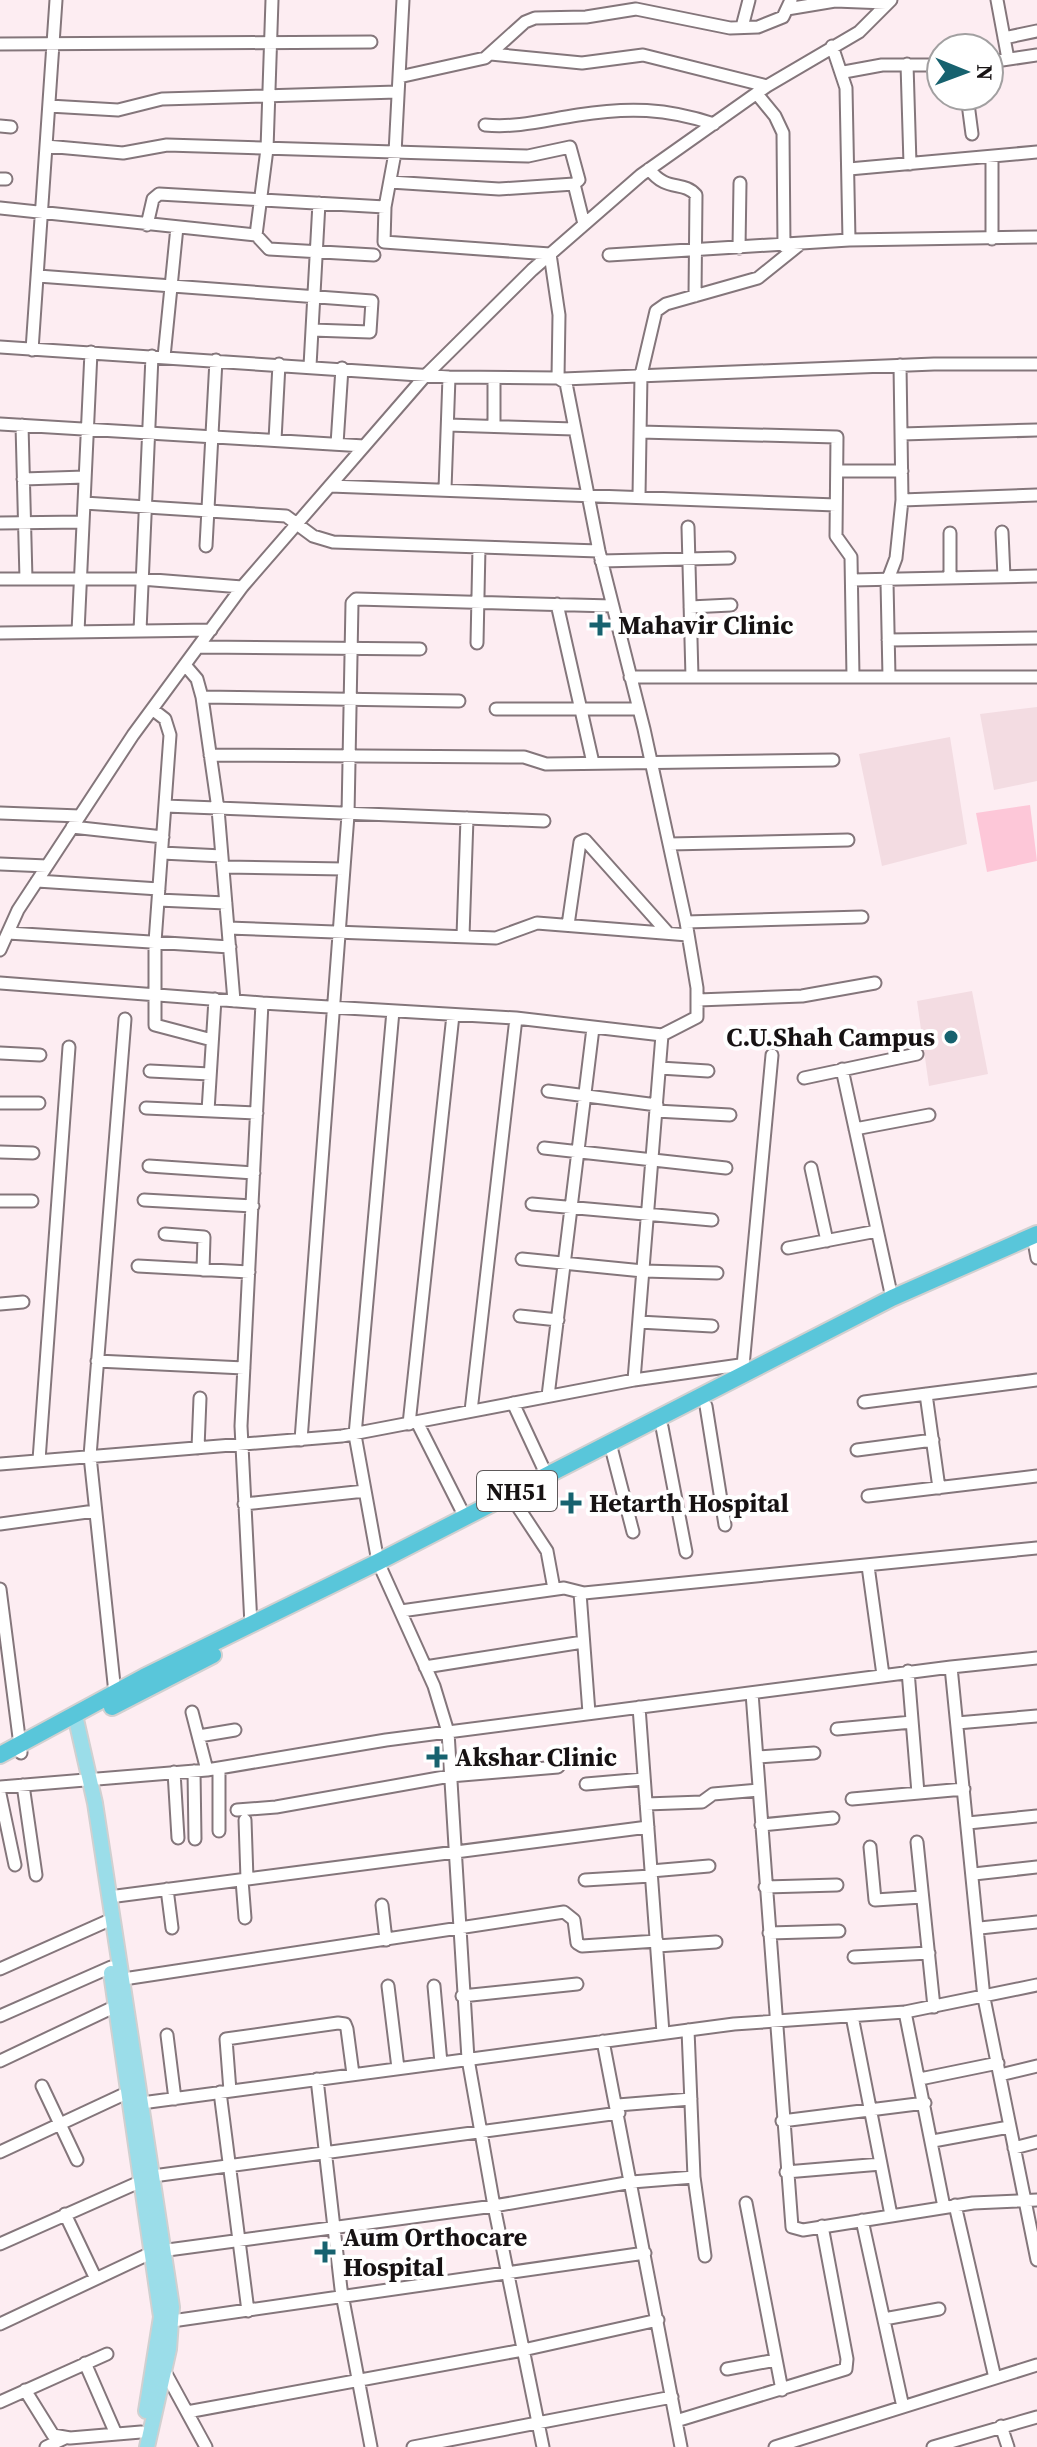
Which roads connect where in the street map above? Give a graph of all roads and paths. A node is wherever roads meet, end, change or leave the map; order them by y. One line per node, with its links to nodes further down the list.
1 (56, 0): 13 (street)
2 (272, 0): 12 (street)
3 (403, 0): 25 (street)
4 (749, 0): 8 (street)
5 (997, 0): 10 (street)
6 (888, 1): 7 (street); 17 (street)
7 (789, 5): 8 (street)
8 (742, 27): 18 (street)
9 (1037, 31): 11 (street)
10 (1003, 32)
11 (1005, 38)
12 (271, 40): 13 (street); 14 (street); 29 (street)
13 (53, 42): 16 (street); 30 (street)
14 (371, 42)
15 (1005, 43): 21 (street)
16 (0, 44)
17 (832, 46): 24 (street); 26 (street)
18 (491, 54): 25 (street); 26 (street)
19 (1037, 55): 21 (street)
20 (1005, 59): 21 (street)
21 (1008, 59)
22 (907, 64): 23 (street); 24 (street); 40 (street)
23 (925, 65)
24 (844, 72): 42 (street)
25 (399, 77): 27 (street)
26 (767, 86): 28 (street)
27 (397, 92): 29 (street); 38 (street)
28 (757, 94): 32 (street); 59 (street)
29 (268, 95): 30 (street); 36 (street)
30 (49, 106): 35 (street)
31 (969, 112): 34 (street)
32 (714, 124): 33 (street); 41 (street)
33 (485, 125)
34 (972, 134)
35 (46, 146): 36 (street); 50 (street)
36 (267, 149): 38 (street); 46 (street)
37 (1037, 152): 39 (street)
38 (395, 153): 43 (street); 45 (street)
39 (992, 157): 40 (street); 56 (street)
40 (910, 164): 42 (street)
41 (649, 169): 51 (street); 61 (street)
42 (849, 169): 57 (street)
43 (390, 182): 45 (street); 48 (street)
44 (740, 183): 60 (street)
45 (574, 184): 51 (street)
46 (259, 199): 47 (street); 52 (street); 54 (street)
47 (319, 203): 48 (street); 62 (street)
48 (385, 207): 63 (street)
49 (0, 208): 50 (street)
50 (43, 211): 52 (street); 66 (street)
51 (584, 224): 63 (street)
52 (147, 225): 53 (street)
53 (177, 227): 54 (street); 67 (street)
54 (256, 235): 62 (street)
55 (1037, 237): 56 (street)
56 (992, 239): 57 (street)
57 (849, 240): 58 (street)
58 (799, 245): 59 (street); 68 (street)
59 (784, 246): 60 (street)
60 (739, 248): 61 (street)
61 (696, 251): 65 (street); 68 (street)
62 (316, 252): 64 (street); 69 (street)
63 (550, 254): 81 (street); 85 (street)
64 (374, 255)
65 (609, 255)
66 (38, 276): 67 (street); 72 (street)
67 (171, 287): 69 (street); 74 (street)
68 (695, 296): 82 (street)
69 (314, 297): 70 (street); 70 (street)
70 (312, 330): 79 (street)
71 (0, 347): 72 (street)
72 (32, 350): 73 (street)
73 (91, 352): 74 (street); 90 (street)
74 (158, 356): 75 (street); 93 (street)
75 (216, 360): 76 (street); 96 (street)
76 (279, 364): 79 (street); 97 (street)
77 (1037, 364): 78 (street)
78 (900, 365): 82 (street); 95 (street)
79 (310, 366): 80 (street)
80 (342, 368): 81 (street); 98 (street)
81 (426, 375): 83 (street); 99 (street)
82 (641, 375): 85 (street); 94 (street)
83 (449, 377): 84 (street); 88 (street)
84 (494, 379): 85 (street); 89 (street)
85 (561, 379): 91 (street)
86 (0, 424): 87 (street)
87 (22, 425): 90 (street); 103 (street)
88 (448, 425): 89 (street); 105 (street)
89 (494, 426): 91 (street)
90 (86, 428): 93 (street); 102 (street)
91 (574, 429): 106 (street)
92 (1037, 430): 95 (street)
93 (149, 431): 96 (street); 112 (street)
94 (640, 432): 100 (street); 108 (street)
95 (902, 434): 101 (street)
96 (212, 435): 97 (street); 113 (street)
97 (275, 440): 98 (street)
98 (337, 444): 99 (street)
99 (364, 446): 104 (street)
100 (838, 471): 101 (street); 111 (street)
101 (902, 471): 109 (street)
102 (85, 477): 103 (street); 110 (street)
103 (23, 479): 116 (street)
104 (330, 486): 105 (street); 117 (street)
105 (445, 489): 106 (street)
106 (589, 494): 108 (street); 123 (street)
107 (1037, 495): 109 (street)
108 (639, 496): 111 (street)
109 (902, 500): 133 (street)
110 (84, 503): 112 (street); 114 (street)
111 (836, 505): 134 (street)
112 (145, 506): 113 (street); 132 (street)
113 (208, 510): 117 (street); 121 (street)
114 (83, 522): 116 (street); 131 (street)
115 (0, 523): 116 (street)
116 (24, 523): 130 (street)
117 (297, 523): 122 (street); 135 (street)
118 (688, 527): 125 (street)
119 (1002, 532): 127 (street)
120 (950, 533): 128 (street)
121 (206, 546)
122 (479, 547): 123 (street); 136 (street)
123 (600, 556): 125 (street); 139 (street)
124 (729, 558): 125 (street)
125 (689, 559): 140 (street)
126 (1037, 576): 127 (street)
127 (1004, 577): 128 (street)
128 (950, 578): 133 (street)
129 (0, 579): 130 (street)
130 (26, 579): 131 (street)
131 (80, 579): 132 (street); 143 (street)
132 (141, 579): 135 (street); 142 (street)
133 (888, 579): 134 (street); 146 (street)
134 (852, 580): 154 (street)
135 (242, 587): 141 (street)
136 (477, 602): 137 (street); 147 (street); 149 (street)
137 (557, 604): 139 (street); 162 (street)
138 (731, 605): 140 (street)
139 (612, 606): 152 (street)
140 (690, 607): 153 (street)
141 (211, 630): 142 (street); 148 (street)
142 (140, 631): 143 (street)
143 (78, 632): 144 (street)
144 (0, 633)
145 (1037, 638): 146 (street)
146 (888, 640): 155 (street)
147 (477, 643)
148 (198, 647): 149 (street); 151 (street)
149 (351, 648): 150 (street); 159 (street)
150 (420, 649)
151 (185, 665): 157 (street); 160 (street)
152 (630, 677): 153 (street); 163 (street)
153 (692, 677): 154 (street)
154 (853, 677): 155 (street)
155 (889, 677): 156 (street)
156 (1037, 677)
157 (202, 697): 159 (street); 164 (street)
158 (459, 701): 159 (street)
159 (350, 702): 165 (street)
160 (152, 709): 169 (street); 173 (street)
161 (496, 709): 162 (street)
162 (581, 709): 163 (street); 168 (street)
163 (639, 709): 167 (street)
164 (210, 755): 165 (street); 170 (street)
165 (349, 756): 168 (street); 172 (street)
166 (833, 760): 167 (street)
167 (651, 762): 168 (street); 179 (street)
168 (593, 763)
169 (165, 806): 170 (street); 177 (street)
170 (218, 809): 172 (street); 181 (street)
171 (0, 813): 173 (street)
172 (348, 815): 174 (street); 184 (street)
173 (80, 816): 176 (street)
174 (467, 818): 175 (street); 196 (street)
175 (544, 821)
176 (72, 827): 177 (street); 183 (street)
177 (163, 837): 180 (street)
178 (848, 840): 179 (street)
179 (669, 844): 189 (street)
180 (162, 853): 181 (street); 186 (street)
181 (222, 862): 184 (street); 187 (street)
182 (0, 864): 183 (street)
183 (47, 866): 185 (street)
184 (344, 869): 193 (street)
185 (37, 881): 186 (street); 191 (street)
186 (159, 894): 187 (street); 197 (street)
187 (226, 903): 192 (street)
188 (862, 917): 189 (street)
189 (686, 922): 195 (street)
190 (568, 925): 194 (street); 194 (street); 196 (street)
191 (7, 926): 197 (street); 199 (street)
192 (228, 928): 193 (street); 198 (street)
193 (340, 931): 196 (street); 207 (street)
194 (668, 933): 195 (street)
195 (688, 935): 204 (street)
196 (463, 936)
197 (155, 942): 198 (street); 202 (street)
198 (230, 947): 205 (street)
199 (0, 950)
200 (0, 983): 202 (street)
201 (875, 983): 204 (street)
202 (154, 994): 203 (street); 214 (street)
203 (215, 999): 205 (street); 214 (street)
204 (698, 1000): 213 (street)
205 (234, 1001): 206 (street)
206 (262, 1003): 207 (street); 233 (street)
207 (335, 1007): 208 (street); 288 (street)
208 (393, 1011): 209 (street); 287 (street)
209 (453, 1015): 210 (street); 285 (street)
210 (516, 1018): 212 (street); 284 (street)
211 (125, 1019): 273 (street)
212 (593, 1028): 213 (street); 227 (street)
213 (662, 1035): 220 (street)
214 (212, 1040): 224 (street)
215 (69, 1047): 295 (street)
216 (0, 1053): 218 (street)
217 (917, 1054): 221 (street)
218 (40, 1055)
219 (772, 1055): 275 (street)
220 (660, 1068): 223 (street); 231 (street)
221 (842, 1069): 225 (street); 236 (street)
222 (150, 1071): 224 (street)
223 (708, 1071)
224 (210, 1074): 232 (street)
225 (804, 1078)
226 (548, 1091): 227 (street)
227 (585, 1096): 231 (street); 240 (street)
228 (0, 1103): 229 (street)
229 (39, 1103)
230 (146, 1108): 232 (street)
231 (656, 1108): 234 (street); 241 (street)
232 (208, 1111): 233 (street)
233 (257, 1113): 245 (street)
234 (730, 1115)
235 (929, 1115): 236 (street)
236 (855, 1129): 254 (street)
237 (544, 1148): 240 (street)
238 (0, 1152): 239 (street)
239 (33, 1153)
240 (579, 1153): 241 (street); 251 (street)
241 (652, 1163): 243 (street); 252 (street)
242 (149, 1166): 245 (street)
243 (726, 1168)
244 (811, 1168): 256 (street)
245 (254, 1173): 250 (street)
246 (144, 1200): 250 (street)
247 (0, 1201): 248 (street)
248 (32, 1201)
249 (532, 1204): 251 (street)
250 (253, 1206): 264 (street)
251 (572, 1208): 252 (street); 260 (street)
252 (648, 1216): 253 (street); 263 (street)
253 (712, 1220)
254 (877, 1231): 256 (street); 266 (street)
255 (165, 1234): 262 (street)
256 (827, 1241): 258 (street)
257 (1036, 1243): 266 (highway, NH51); 283 (highway, NH51)
258 (788, 1248)
259 (522, 1259): 260 (street)
260 (565, 1264): 263 (street); 270 (street)
261 (138, 1266): 262 (street)
262 (203, 1270): 264 (street)
263 (643, 1271): 265 (street); 271 (street)
264 (249, 1272): 274 (street)
265 (717, 1273)
266 (892, 1298): 275 (highway, NH51)
267 (23, 1302): 268 (street)
268 (0, 1304)
269 (520, 1316): 270 (street)
270 (558, 1320): 279 (street)
271 (639, 1322): 272 (street); 276 (street)
272 (712, 1326)
273 (97, 1361): 274 (street); 294 (street)
274 (244, 1368): 290 (street)
275 (744, 1370): 276 (street); 297 (highway, NH51)
276 (634, 1380): 279 (street)
277 (1037, 1380): 278 (street)
278 (926, 1394): 281 (street); 289 (street)
279 (548, 1396): 282 (street)
280 (200, 1398): 291 (street)
281 (864, 1402)
282 (513, 1403): 284 (street); 297 (street)
283 (706, 1406): 286 (highway, NH51); 307 (street)
284 (471, 1411): 285 (street)
285 (413, 1423): 287 (street); 305 (street)
286 (662, 1427): 293 (highway, NH51); 310 (street)
287 (355, 1435): 288 (street); 300 (street)
288 (301, 1440): 290 (street)
289 (933, 1440): 292 (street); 299 (street)
290 (241, 1446): 291 (street); 303 (street)
291 (198, 1448): 294 (street)
292 (857, 1450)
293 (612, 1451): 302 (highway, NH51); 308 (street)
294 (90, 1456): 295 (street); 304 (street)
295 (39, 1460): 296 (street)
296 (0, 1464)
297 (547, 1476): 302 (highway, NH51)
298 (1037, 1476): 299 (street)
299 (939, 1488): 301 (street)
300 (365, 1491): 303 (street); 311 (street)
301 (868, 1496)
302 (512, 1498): 305 (highway, NH51); 311 (highway, NH51); 314 (street)
303 (244, 1504): 317 (street)
304 (95, 1511): 306 (street); 324 (street)
305 (465, 1517): 311 (highway, NH51)
306 (0, 1524)
307 (725, 1525)
308 (633, 1532)
309 (1037, 1548): 312 (street)
310 (686, 1552)
311 (380, 1566): 316 (street); 317 (highway, NH51); 330 (highway, NH51)
312 (868, 1566): 315 (street); 323 (street)
313 (0, 1589): 337 (street)
314 (554, 1589): 315 (street); 316 (street)
315 (580, 1593): 318 (street)
316 (401, 1611): 320 (street)
317 (251, 1625): 324 (highway, NH51)
318 (583, 1642): 320 (street); 328 (street)
319 (1037, 1658): 321 (street)
320 (425, 1667): 335 (street)
321 (951, 1667): 322 (street); 332 (street)
322 (908, 1671): 323 (street); 331 (street)
323 (883, 1675): 325 (street)
324 (115, 1693): 330 (highway, NH51)
325 (752, 1693): 326 (street); 340 (street)
326 (639, 1707): 328 (street); 347 (street)
327 (192, 1712): 336 (street)
328 (589, 1713): 335 (street)
329 (1037, 1716): 332 (street)
330 (76, 1720): 337 (highway, NH51); 350 (main road)
331 (912, 1722): 333 (street); 354 (street)
332 (957, 1723): 352 (street)
333 (837, 1729)
334 (235, 1730): 336 (street)
335 (448, 1732): 343 (street); 346 (street)
336 (199, 1736): 343 (street)
337 (20, 1749): 339 (highway, NH51); 341 (highway, NH51)
338 (814, 1753): 340 (street)
339 (0, 1755)
340 (757, 1757): 353 (street)
341 (0, 1764)
342 (558, 1767): 346 (street)
343 (213, 1769): 344 (street); 363 (street)
344 (194, 1771): 345 (street); 365 (street)
345 (174, 1772): 350 (street); 364 (street)
346 (450, 1776): 368 (street); 375 (street)
347 (644, 1779): 348 (street); 357 (street)
348 (586, 1784)
349 (23, 1785): 350 (street); 351 (street); 374 (street)
350 (90, 1785): 380 (main road); 384 (main road)
351 (0, 1787)
352 (964, 1789): 354 (street); 360 (street)
353 (759, 1790): 357 (street); 361 (street)
354 (918, 1793): 356 (street)
355 (0, 1794): 369 (street)
356 (852, 1799)
357 (646, 1804): 362 (street)
358 (1037, 1816): 360 (street)
359 (833, 1818): 361 (street)
360 (968, 1823): 373 (street)
361 (761, 1825): 378 (street)
362 (648, 1827): 368 (street); 372 (street)
363 (219, 1831)
364 (178, 1838)
365 (195, 1839)
366 (917, 1842): 381 (street)
367 (870, 1847): 381 (street)
368 (454, 1853): 375 (street); 388 (street)
369 (15, 1865)
370 (709, 1866): 372 (street)
371 (1037, 1867): 373 (street)
372 (651, 1874): 376 (street); 393 (street)
373 (974, 1874): 387 (street)
374 (36, 1875)
375 (244, 1880): 379 (street); 383 (street)
376 (585, 1880)
377 (837, 1885): 378 (street)
378 (765, 1887): 390 (street)
379 (167, 1889): 380 (street); 386 (street)
380 (109, 1897): 384 (main road)
381 (922, 1897): 394 (street)
382 (382, 1905): 391 (street)
383 (245, 1918)
384 (108, 1920): 396 (street); 397 (main road)
385 (1037, 1922): 387 (street)
386 (172, 1928)
387 (980, 1928): 403 (street)
388 (459, 1929): 391 (street); 393 (street); 402 (street)
389 (839, 1931): 390 (street)
390 (769, 1933): 409 (street)
391 (386, 1940): 397 (street)
392 (716, 1942): 393 (street)
393 (657, 1943): 411 (street)
394 (929, 1953): 395 (street); 405 (street)
395 (854, 1957)
396 (0, 1969)
397 (115, 1976): 404 (main road); 407 (street); 425 (main road)
398 (577, 1984): 402 (street)
399 (1037, 1985): 403 (street)
400 (388, 1986): 418 (street)
401 (434, 1986): 416 (street)
402 (462, 1996): 414 (street)
403 (984, 1998): 405 (street); 419 (street)
404 (116, 2006): 415 (street); 425 (main road)
405 (934, 2007): 406 (street)
406 (905, 2012): 408 (street); 422 (street)
407 (0, 2016)
408 (852, 2016): 409 (street); 430 (street)
409 (775, 2021): 410 (street); 431 (street)
410 (688, 2030): 411 (street); 427 (street)
411 (663, 2033): 413 (street)
412 (167, 2035): 426 (street)
413 (603, 2041): 414 (street); 429 (street)
414 (468, 2059): 416 (street); 434 (street)
415 (0, 2061)
416 (441, 2063): 418 (street)
417 (1037, 2066): 419 (street)
418 (398, 2068): 420 (street)
419 (999, 2069): 422 (street); 433 (street)
420 (353, 2074): 421 (street); 424 (street)
421 (317, 2079): 424 (street); 439 (street)
422 (920, 2079): 428 (street)
423 (42, 2086): 432 (street)
424 (225, 2092): 426 (street); 442 (street)
425 (136, 2097): 426 (street); 432 (street); 445 (main road)
426 (175, 2099)
427 (691, 2099): 429 (street); 444 (street)
428 (925, 2103): 430 (street); 435 (street)
429 (618, 2109): 434 (street); 446 (street)
430 (871, 2110): 431 (street); 441 (street)
431 (782, 2121): 443 (street)
432 (59, 2125): 438 (street); 440 (street)
433 (1009, 2127): 435 (street); 437 (street)
434 (481, 2134): 439 (street); 449 (street)
435 (933, 2141): 450 (street)
436 (1037, 2142): 437 (street)
437 (1014, 2148): 447 (street)
438 (0, 2152)
439 (326, 2155): 442 (street); 455 (street)
440 (77, 2160)
441 (881, 2164): 443 (street); 452 (street)
442 (229, 2167): 445 (street); 456 (street)
443 (786, 2172): 454 (street)
444 (694, 2177): 446 (street); 460 (street)
445 (147, 2178): 451 (street); 458 (main road)
446 (632, 2182): 449 (street); 459 (street)
447 (1031, 2201): 450 (street); 461 (street)
448 (746, 2203): 473 (street)
449 (494, 2206): 455 (street); 462 (street)
450 (949, 2206): 452 (street); 478 (street)
451 (65, 2214): 457 (street); 463 (street)
452 (891, 2215): 453 (street)
453 (862, 2220): 454 (street); 467 (street)
454 (822, 2226): 481 (street)
455 (334, 2228): 456 (street); 464 (street)
456 (238, 2240): 458 (street); 466 (street)
457 (0, 2244)
458 (158, 2251): 463 (street); 469 (main road); 492 (main road)
459 (645, 2253): 462 (street); 468 (street)
460 (705, 2256)
461 (1037, 2260)
462 (508, 2274): 464 (street); 471 (street)
463 (95, 2277): 470 (street)
464 (343, 2297): 466 (street); 479 (street)
465 (939, 2309): 467 (street)
466 (248, 2311): 469 (street)
467 (884, 2319): 484 (street)
468 (658, 2320): 471 (street); 482 (street)
469 (172, 2321): 477 (main road)
470 (0, 2324)
471 (523, 2350): 479 (street); 487 (street)
472 (107, 2354): 474 (street)
473 (776, 2360): 476 (street); 481 (street)
474 (85, 2363): 480 (street); 490 (street)
475 (1037, 2365): 478 (street)
476 (727, 2369)
477 (164, 2370): 485 (street); 495 (main road)
478 (995, 2378): 484 (street)
479 (358, 2380): 485 (street); 497 (street)
480 (25, 2390): 483 (street); 491 (street)
481 (782, 2390): 488 (street)
482 (672, 2397): 487 (street); 488 (street)
483 (0, 2402)
484 (903, 2407): 501 (street)
485 (187, 2412): 496 (street)
486 (1037, 2417): 489 (street)
487 (538, 2421): 498 (street); 499 (street)
488 (676, 2421): 500 (street)
489 (1001, 2426): 493 (street); 503 (street)
490 (116, 2434): 491 (street); 492 (street)
491 (65, 2438): 494 (street)
492 (140, 2440)
493 (951, 2445): 502 (street)
494 (46, 2447)
495 (147, 2447)
496 (206, 2447)
497 (371, 2447)
498 (413, 2447)
499 (543, 2447)
500 (681, 2447)
501 (775, 2447)
502 (933, 2447)
503 (1008, 2447)

